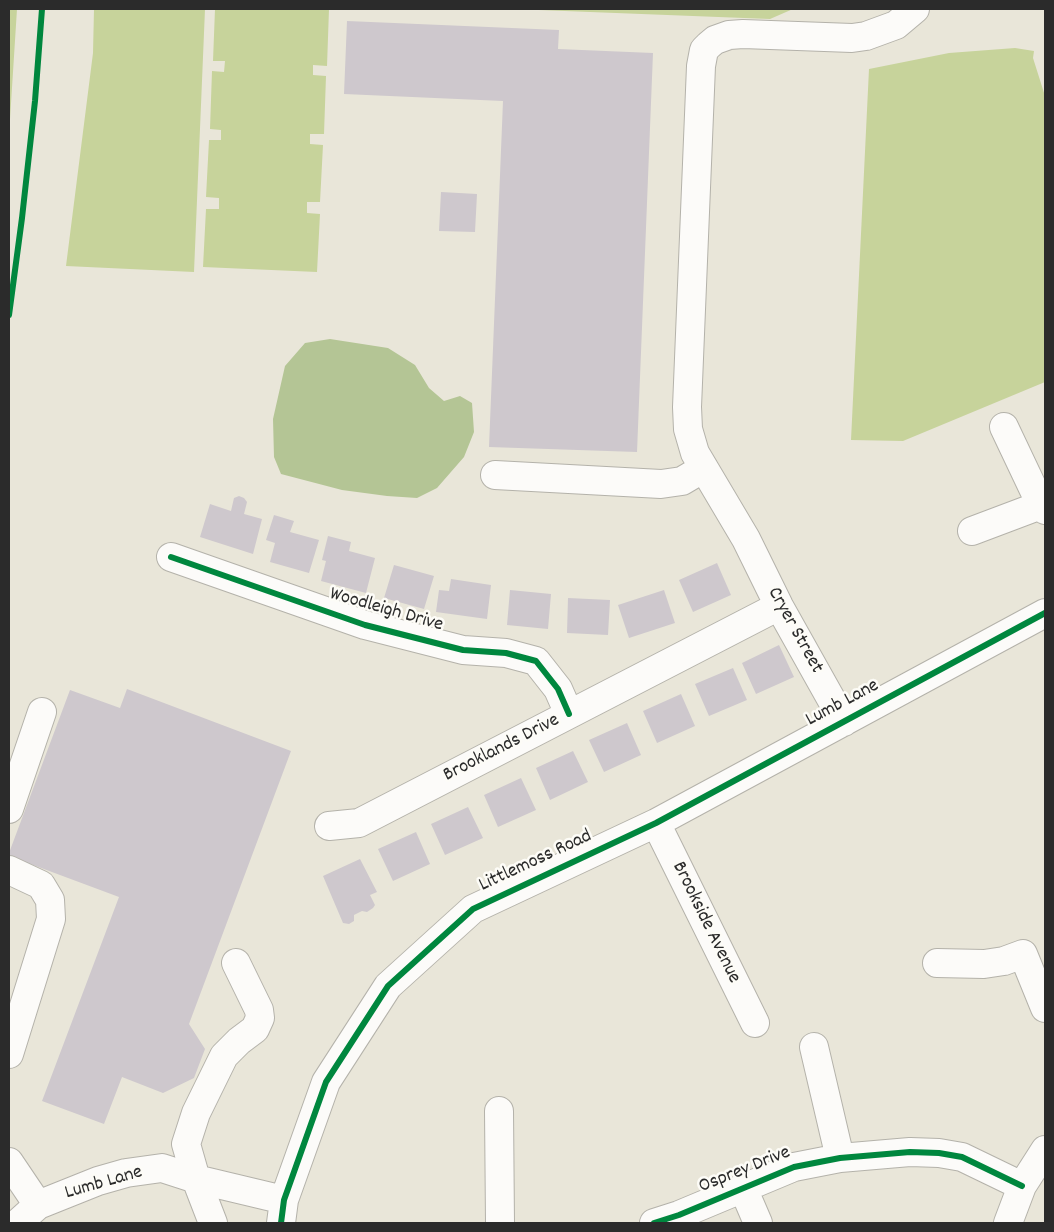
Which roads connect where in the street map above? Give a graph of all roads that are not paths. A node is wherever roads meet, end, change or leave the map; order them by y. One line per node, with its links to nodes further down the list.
1 (915, 9): 3 (street, Cryer Street)
2 (1004, 427): 5 (street)
3 (704, 468): 4 (street); 8 (street, Cryer Street)
4 (495, 475)
5 (1043, 507): 6 (street)
6 (972, 531)
7 (171, 557): 11 (street, Woodleigh Drive)
8 (779, 606): 11 (street, Brooklands Drive); 12 (street, Cryer Street)
9 (1045, 613): 12 (street, Lumb Lane)
10 (42, 712): 13 (street)
11 (569, 714): 15 (street, Brooklands Drive)
12 (844, 722): 14 (street, Lumb Lane)
13 (9, 809)
14 (656, 823): 20 (street, Brookside Avenue); 31 (street, Littlemoss Road)
15 (329, 826)
16 (9, 870): 22 (street)
17 (236, 963): 27 (street)
18 (937, 963): 19 (street)
19 (1045, 1008)
20 (755, 1023)
21 (814, 1047): 25 (street)
22 (9, 1054)
23 (499, 1111): 34 (street)
24 (1045, 1150): 28 (street)
25 (840, 1158): 28 (street, Osprey Drive); 29 (street, Osprey Drive)
26 (9, 1162): 30 (street)
27 (196, 1179): 30 (street, Lumb Lane); 31 (street, Lumb Lane); 33 (street)
28 (1022, 1186): 37 (street)
29 (743, 1188): 35 (street, Osprey Drive); 36 (street)
30 (38, 1205): 32 (street, Lumb Lane)
31 (283, 1212)
32 (18, 1223)
33 (213, 1223)
34 (500, 1223)
35 (654, 1223)
36 (758, 1223)
37 (1008, 1223)

